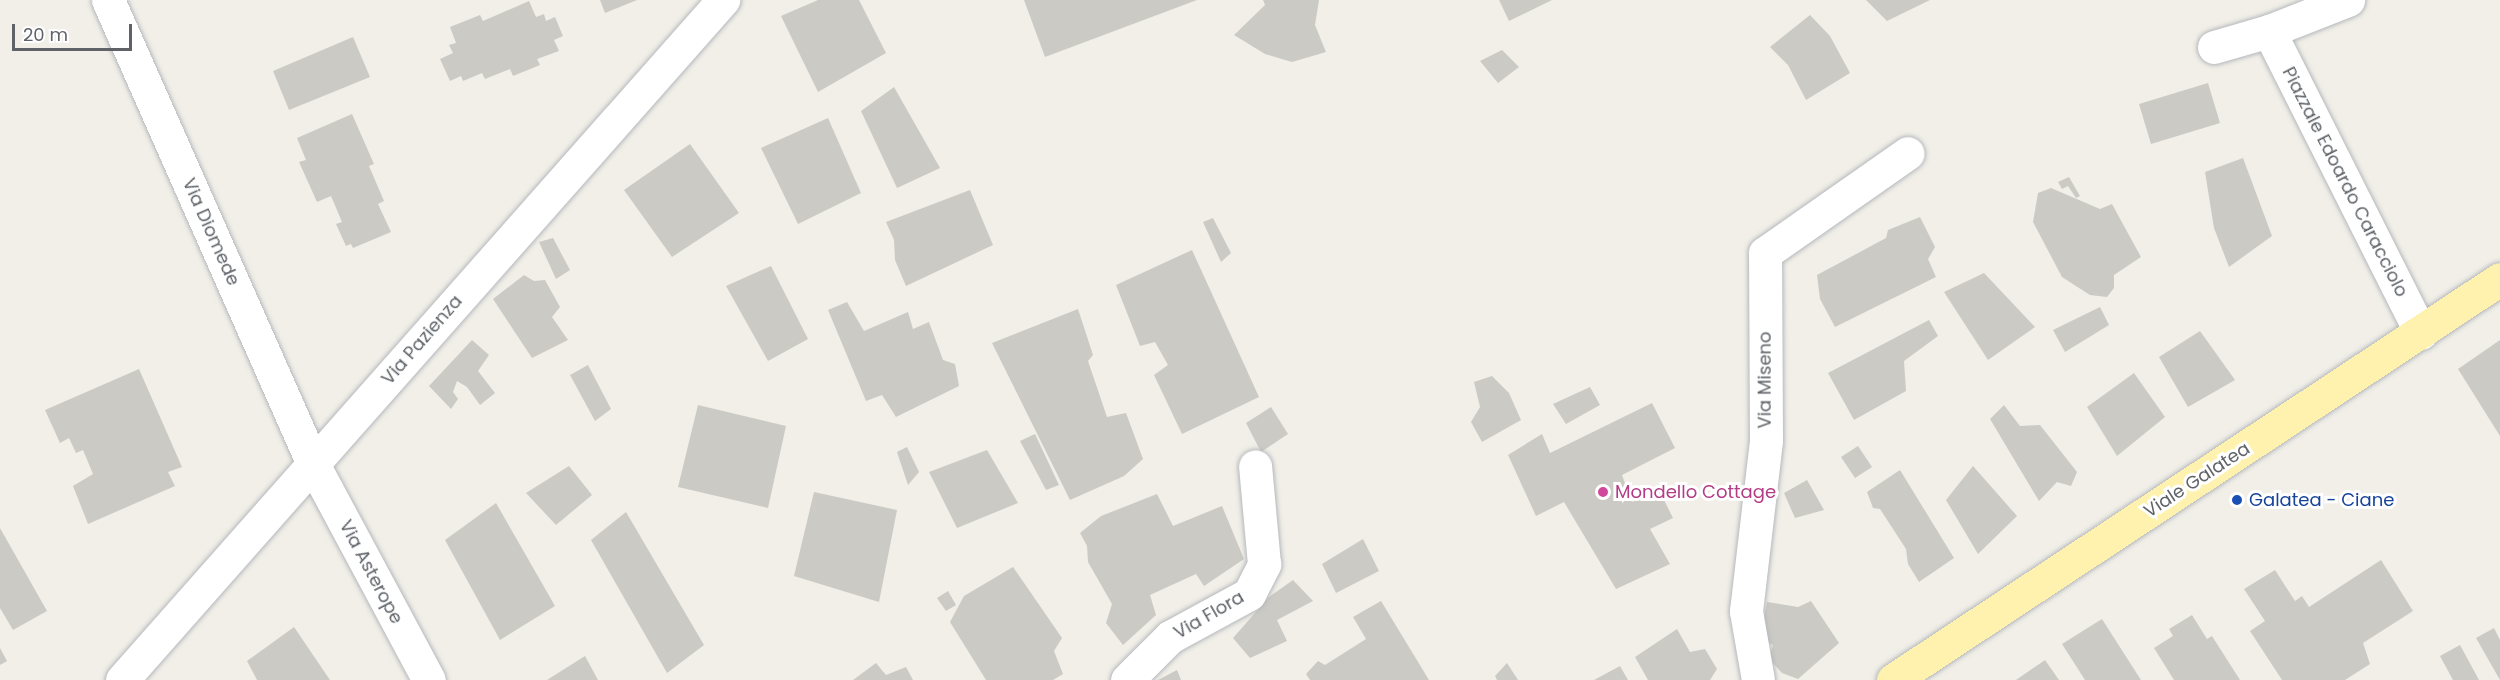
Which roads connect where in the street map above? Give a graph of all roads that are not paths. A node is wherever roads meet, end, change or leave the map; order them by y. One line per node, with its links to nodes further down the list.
1 (108, 0): 9 (street, Via Diomede)
2 (723, 0): 9 (street, Via Pazienza)
3 (2348, 0): 4 (street)
4 (2269, 31): 5 (street); 8 (street, Piazzale Edoardo Caracciolo)
5 (2214, 46)
6 (1908, 153): 14 (street, Via Miseno)
7 (2500, 279): 8 (main road, Viale Galatea)
8 (2421, 333): 15 (main road, Viale Galatea)
9 (313, 464): 11 (street, Via Pazienza); 12 (street, Via Asterope)
10 (1255, 466): 13 (street, Via Flora)
11 (122, 680)
12 (429, 680)
13 (1127, 680)
14 (1758, 680)
15 (1893, 680)

